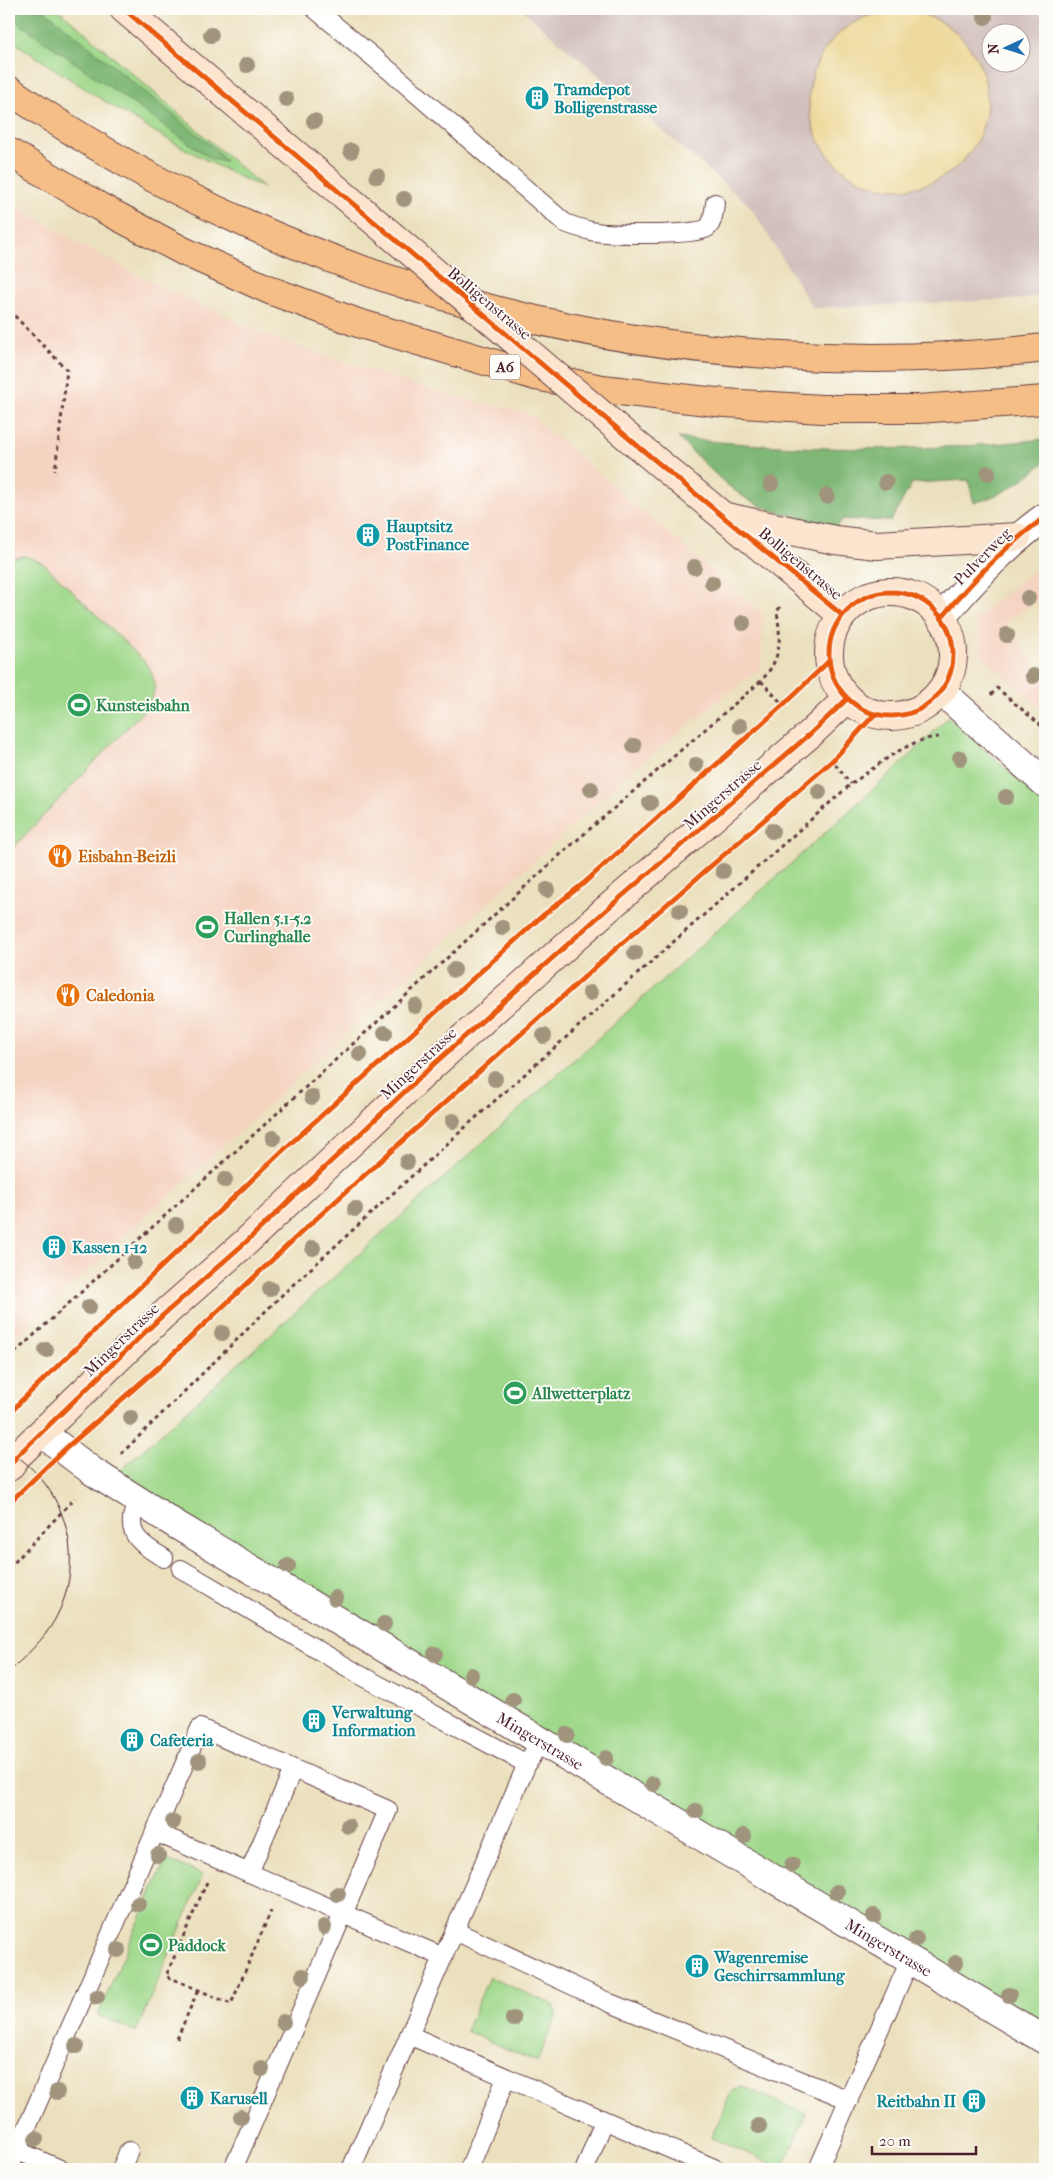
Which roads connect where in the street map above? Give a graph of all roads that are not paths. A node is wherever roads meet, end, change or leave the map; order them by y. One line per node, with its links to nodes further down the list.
1 (124, 9): 8 (main road, Bolligenstrasse, bridge)
2 (316, 9): 5 (lane)
3 (9, 90): 6 (highway)
4 (9, 152): 7 (highway, A6)
5 (715, 203)
6 (1045, 348)
7 (1045, 400)
8 (726, 517): 10 (main road); 11 (main road, Bolligenstrasse)
9 (1045, 517): 10 (street, Pulverweg)
10 (1017, 537): 12 (street, Pulverweg)
11 (842, 615): 12 (main road); 14 (main road)
12 (941, 618): 13 (main road)
13 (941, 691): 14 (main road); 15 (street)
14 (847, 699): 16 (main road, Mingerstrasse)
15 (1045, 783)
16 (42, 1433): 17 (main road, Mingerstrasse); 18 (street, Mingerstrasse)
17 (11, 1462)
18 (138, 1501): 19 (lane); 21 (street, Mingerstrasse)
19 (164, 1558)
20 (181, 1569): 22 (lane)
21 (540, 1741): 22 (lane); 29 (street, Mingerstrasse)
22 (527, 1764): 27 (lane)
23 (293, 1769): 24 (lane); 25 (lane); 26 (lane)
24 (155, 1832): 25 (lane); 35 (lane)
25 (249, 1872): 26 (lane)
26 (343, 1913): 28 (lane); 41 (lane)
27 (455, 1931): 28 (lane); 33 (lane)
28 (443, 1957): 30 (lane)
29 (910, 1960): 31 (street, Mingerstrasse); 33 (lane)
30 (409, 2035): 32 (lane); 42 (lane)
31 (1045, 2040)
32 (506, 2078): 34 (lane); 43 (lane)
33 (849, 2100): 45 (lane)
34 (604, 2120): 37 (lane); 44 (lane)
35 (13, 2149): 38 (lane); 39 (lane)
36 (129, 2151): 40 (lane)
37 (707, 2167)
38 (9, 2169)
39 (60, 2169)
40 (121, 2169)
41 (233, 2169)
42 (351, 2169)
43 (470, 2169)
44 (585, 2169)
45 (818, 2169)

